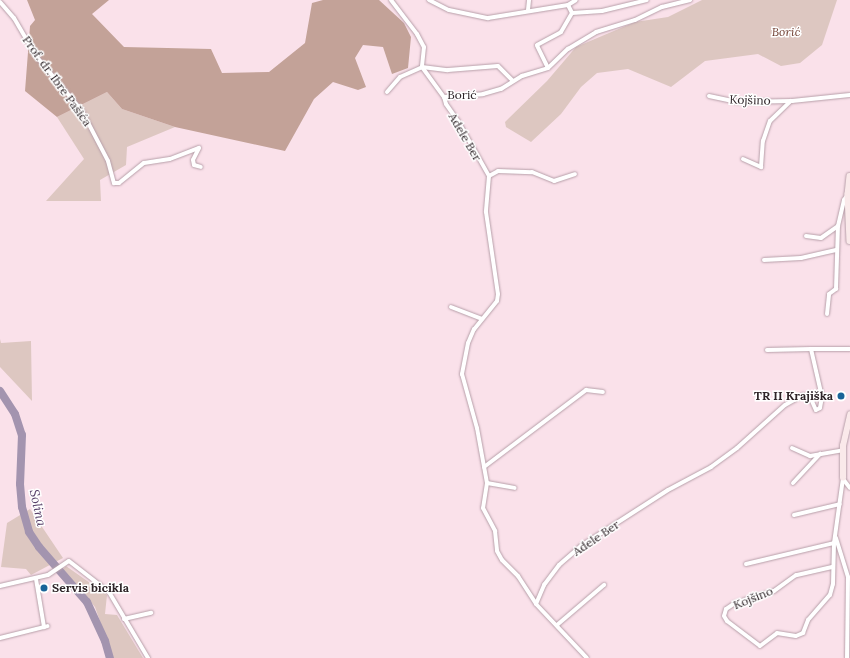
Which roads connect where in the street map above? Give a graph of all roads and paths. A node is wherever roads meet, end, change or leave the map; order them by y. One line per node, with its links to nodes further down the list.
1 (391, 0): 11 (street)
2 (429, 0): 9 (street)
3 (529, 0): 9 (street)
4 (576, 0): 8 (street)
5 (647, 0): 10 (street)
6 (690, 0): 12 (street, Borić)
7 (3, 2): 20 (street, Prof. dr. Ibre Pašića)
8 (568, 5): 9 (street); 10 (street)
9 (528, 10)
10 (572, 13): 12 (street)
11 (422, 67): 13 (street, Borić); 14 (street); 17 (street, Borić)
12 (548, 68): 13 (street, Borić)
13 (513, 81): 17 (street, Borić)
14 (387, 92)
15 (850, 95): 18 (street, Kojšino)
16 (709, 96): 18 (street, Kojšino)
17 (444, 97): 22 (street, Adele Ber)
18 (792, 101): 19 (street, Kojšino)
19 (743, 159)
20 (201, 167)
21 (575, 174): 22 (street)
22 (488, 176): 33 (street)
23 (850, 176): 24 (street)
24 (848, 194): 25 (street); 26 (street)
25 (838, 226): 27 (street); 29 (street)
26 (850, 228): 28 (street)
27 (806, 236)
28 (850, 241)
29 (837, 250): 30 (street); 32 (street)
30 (764, 260)
31 (451, 307): 33 (street)
32 (827, 314)
33 (482, 319): 42 (street)
34 (811, 349): 35 (street); 36 (street); 59 (street, Adele Ber)
35 (850, 349)
36 (767, 350)
37 (603, 392): 42 (street)
38 (850, 415): 40 (street, Kojšino)
39 (792, 448): 41 (street)
40 (843, 450): 41 (street); 43 (street, Kojšino)
41 (820, 454): 45 (street)
42 (484, 466): 44 (street)
43 (843, 478): 47 (street); 48 (street, Kojšino)
44 (487, 483): 46 (street); 59 (street)
45 (793, 483)
46 (515, 488)
47 (850, 488)
48 (840, 504): 49 (street); 50 (street, Kojšino)
49 (794, 515)
50 (835, 537): 51 (street, Kojšino); 54 (street)
51 (834, 543): 52 (street); 53 (street, Kojšino)
52 (746, 564)
53 (832, 566): 53 (street, Kojšino)
54 (846, 569): 55 (street); 66 (street)
55 (850, 576)
56 (36, 579): 57 (street); 61 (street); 63 (street)
57 (0, 586)
58 (604, 586): 62 (street)
59 (536, 604): 62 (street)
60 (151, 613): 61 (street)
61 (124, 619): 64 (street)
62 (557, 625): 65 (street)
63 (0, 638)
64 (148, 658)
65 (587, 658)
66 (847, 658)

